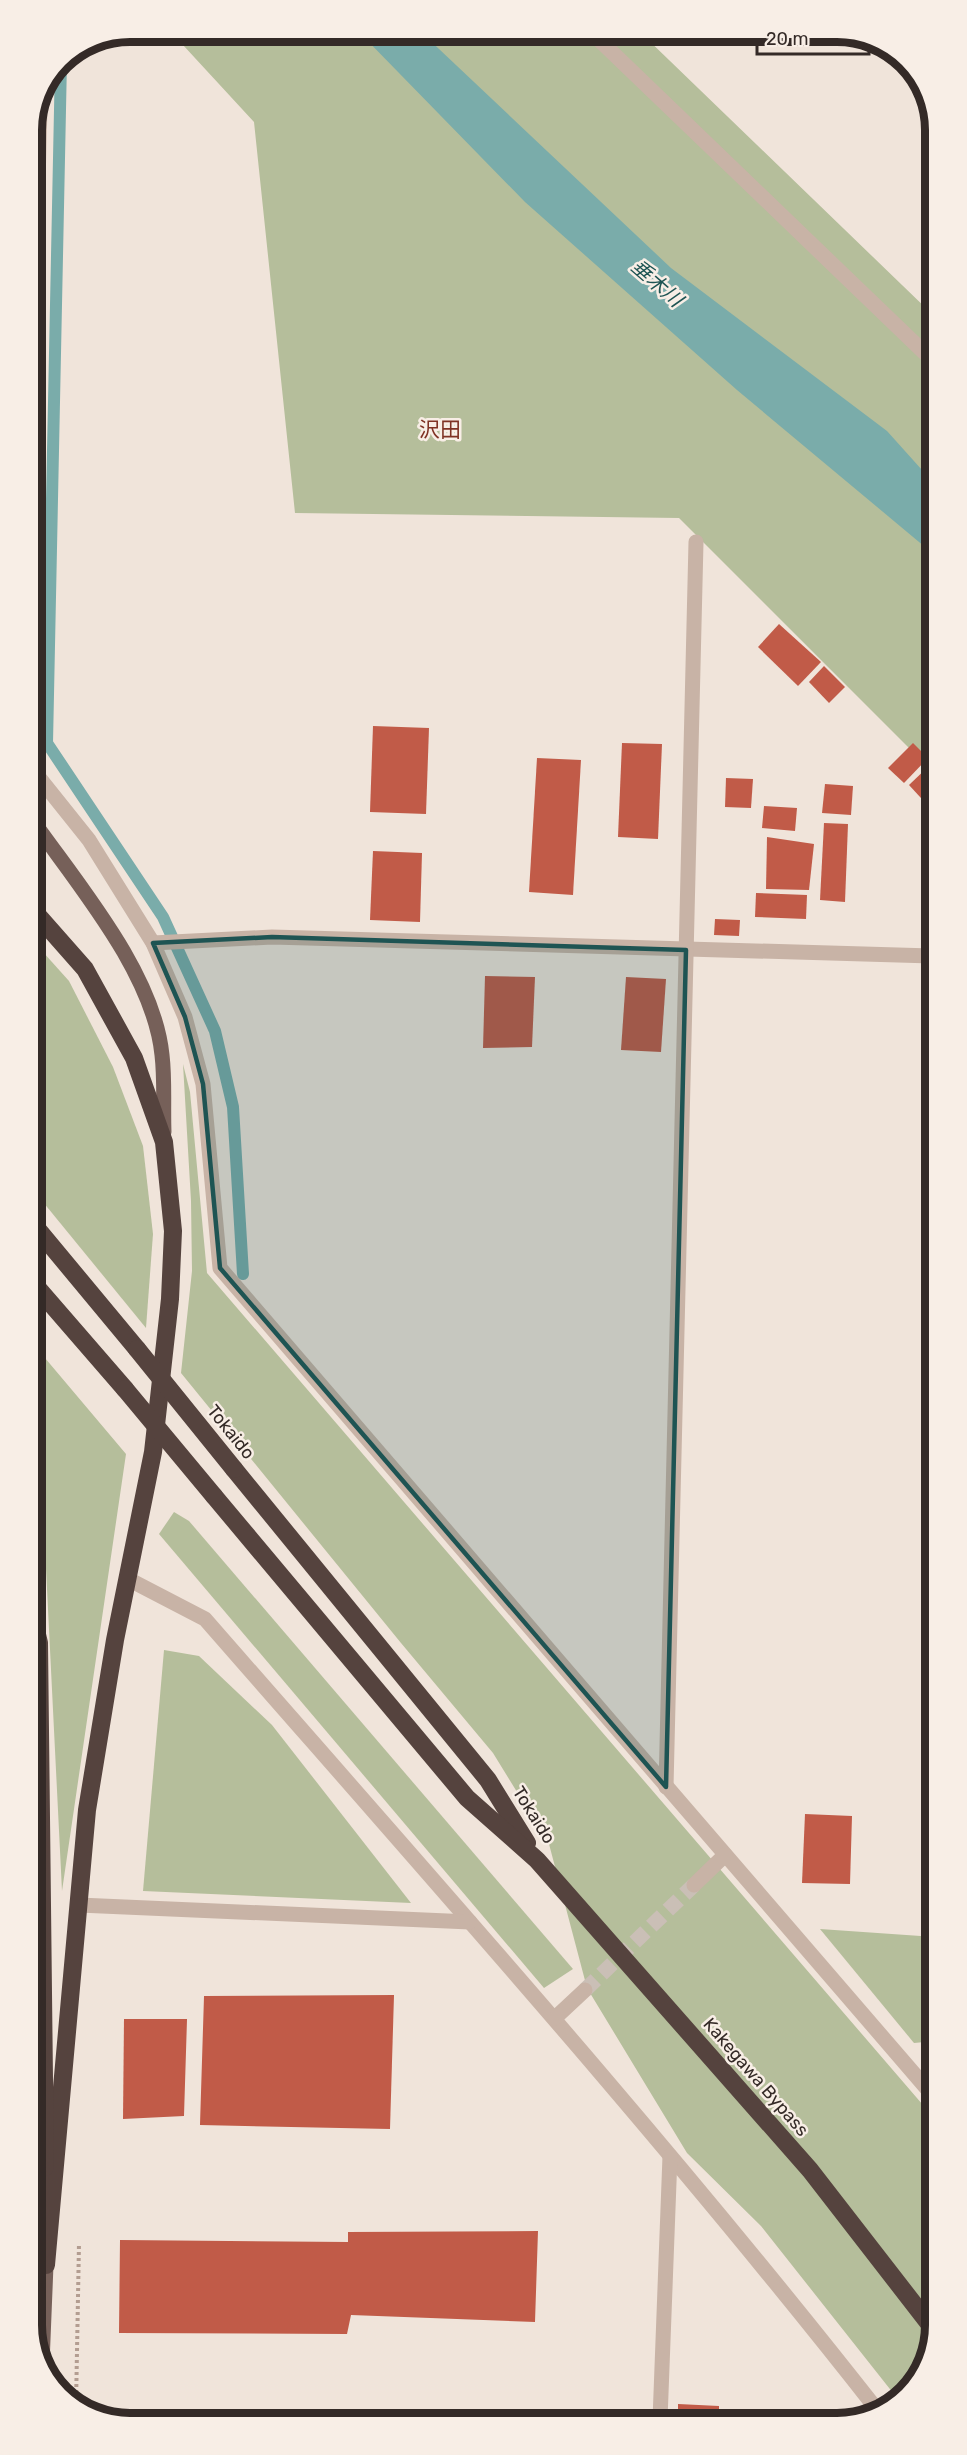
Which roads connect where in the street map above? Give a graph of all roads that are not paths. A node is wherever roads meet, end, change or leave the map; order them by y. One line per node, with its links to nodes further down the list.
1 (601, 42): 2 (street)
2 (925, 353)
3 (696, 542): 8 (street)
4 (42, 781): 7 (street)
5 (42, 833): 10 (main road)
6 (42, 920): 10 (highway)
7 (153, 943): 8 (street); 14 (street)
8 (686, 950): 9 (street); 14 (street)
9 (925, 956)
10 (164, 1142): 13 (highway)
11 (42, 1235): 16 (highway, Tokaido, bridge)
12 (42, 1293): 16 (highway, Tokaido, bridge)
13 (128, 1579): 18 (highway); 20 (street)
14 (666, 1787): 15 (street)
15 (725, 1855): 17 (street); 23 (street)
16 (537, 1860): 26 (highway, Kakegawa Bypass)
17 (694, 1885)
18 (79, 1905): 20 (street); 25 (highway)
19 (42, 1910): 25 (highway)
20 (470, 1922): 22 (street)
21 (585, 1990): 22 (street)
22 (555, 2018): 24 (street)
23 (925, 2086)
24 (670, 2156): 28 (street); 29 (street)
25 (46, 2265): 27 (main road)
26 (925, 2318)
27 (43, 2336)
28 (873, 2405)
29 (660, 2413)

